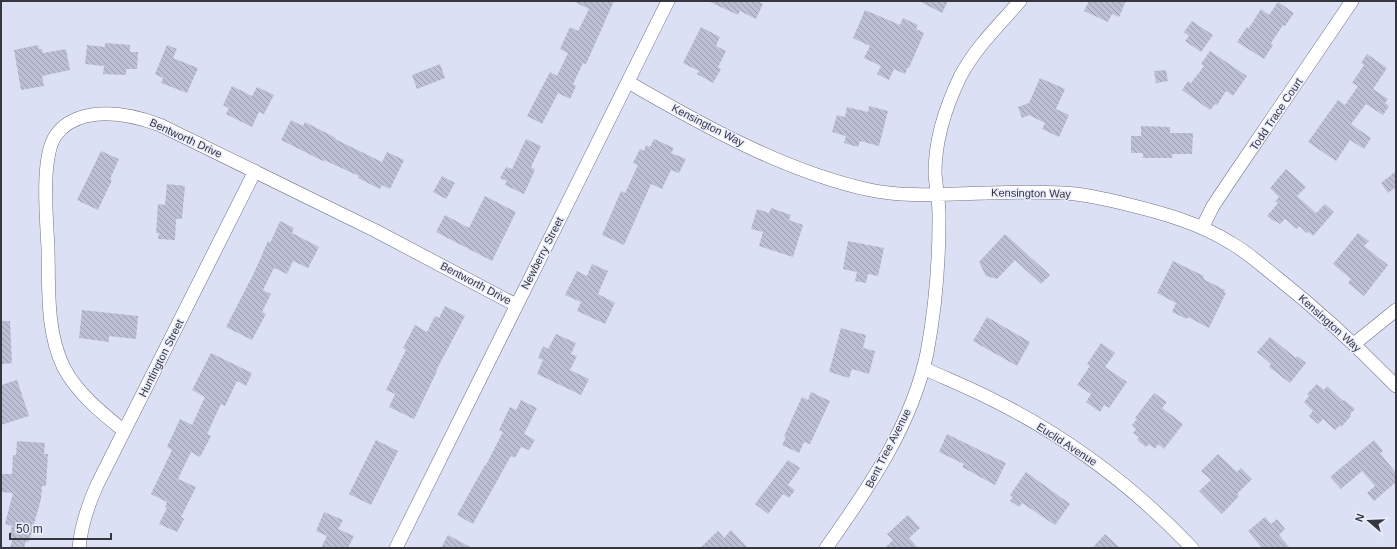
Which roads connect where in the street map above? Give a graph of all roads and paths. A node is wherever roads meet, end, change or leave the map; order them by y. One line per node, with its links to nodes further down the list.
1 (668, 1): 4 (street, Newberry Street)
2 (1020, 1): 6 (street, Bent Tree Avenue)
3 (1352, 1): 7 (street, Todd Trace Court)
4 (628, 82): 6 (street, Kensington Way); 8 (street, Newberry Street)
5 (255, 171): 8 (street, Bentworth Drive); 13 (street, Huntington Street); 13 (street, Bentworth Drive)
6 (938, 194): 7 (street, Kensington Way); 11 (street, Bent Tree Avenue)
7 (1202, 228): 10 (street, Kensington Way)
8 (516, 304): 15 (street, Newberry Street)
9 (1396, 310): 10 (street)
10 (1354, 344): 12 (street, Kensington Way)
11 (923, 368): 16 (street, Bent Tree Avenue); 17 (street, Euclid Avenue)
12 (1396, 386)
13 (124, 431): 14 (street, Huntington Street)
14 (79, 548)
15 (396, 548)
16 (826, 548)
17 (1192, 548)

